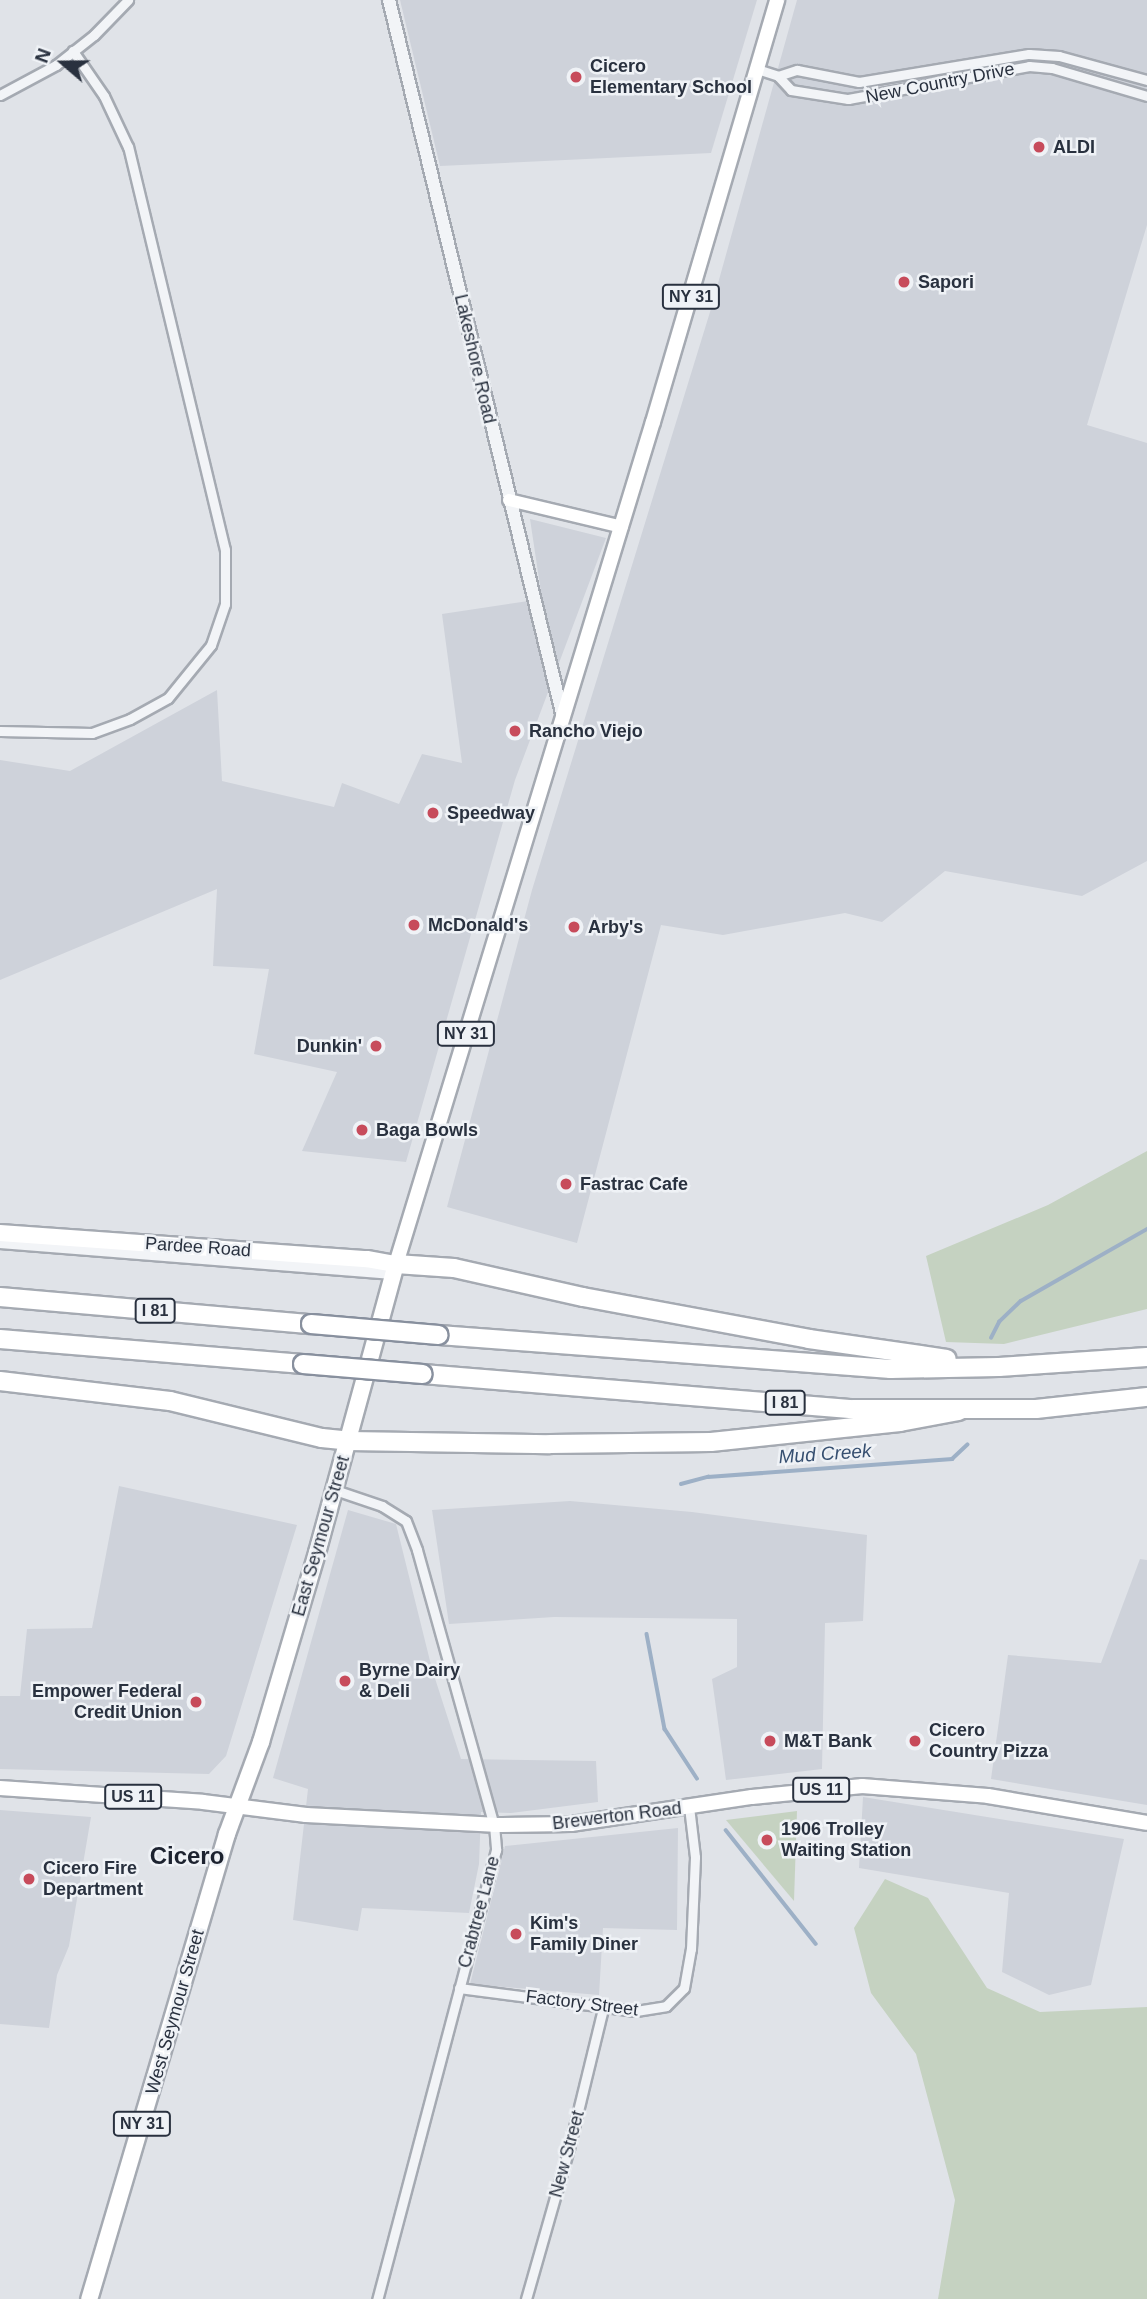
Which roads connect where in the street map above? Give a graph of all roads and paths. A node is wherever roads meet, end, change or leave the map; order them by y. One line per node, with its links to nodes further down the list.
1 (128, 0): 4 (street)
2 (389, 0): 10 (street, Lakeshore Road)
3 (777, 0): 5 (main road, NY 31)
4 (74, 51): 8 (street); 13 (street)
5 (757, 69): 6 (street, New Country Drive); 11 (main road, NY 31)
6 (778, 76): 7 (street, New Country Drive); 9 (street, New Country Drive)
7 (1147, 80)
8 (0, 95)
9 (1147, 96)
10 (509, 500): 11 (main road); 12 (street, Lakeshore Road)
11 (622, 527): 12 (main road, NY 31)
12 (563, 718): 16 (main road, NY 31)
13 (0, 731)
14 (0, 1233): 16 (highway, Pardee Road)
15 (0, 1242): 16 (street, Pardee Road)
16 (394, 1269): 20 (highway); 24 (highway, East Seymour Street / NY 31)
17 (0, 1297): 20 (highway, I 81, bridge)
18 (0, 1339): 23 (highway, I 81, bridge)
19 (1147, 1357): 20 (highway, I 81)
20 (999, 1367)
21 (0, 1381): 24 (highway)
22 (1147, 1397): 23 (highway, I 81)
23 (959, 1411): 24 (highway)
24 (349, 1441): 25 (highway, East Seymour Street / NY 31)
25 (335, 1490): 27 (highway, East Seymour Street / NY 31); 30 (street, Crabtree Lane)
26 (0, 1788): 27 (main road, Brewerton Road / US 11)
27 (237, 1806): 30 (main road, Brewerton Road / US 11); 33 (highway, West Seymour Street / NY 31)
28 (689, 1807): 29 (main road, Brewerton Road / US 11); 30 (main road, Brewerton Road / US 11); 32 (street, Factory Street)
29 (1147, 1823)
30 (494, 1825): 31 (street, Crabtree Lane)
31 (459, 1988): 32 (street, Factory Street); 34 (street, Crabtree Lane)
32 (603, 2008): 35 (street, New Street)
33 (89, 2299)
34 (377, 2299)
35 (526, 2299)

